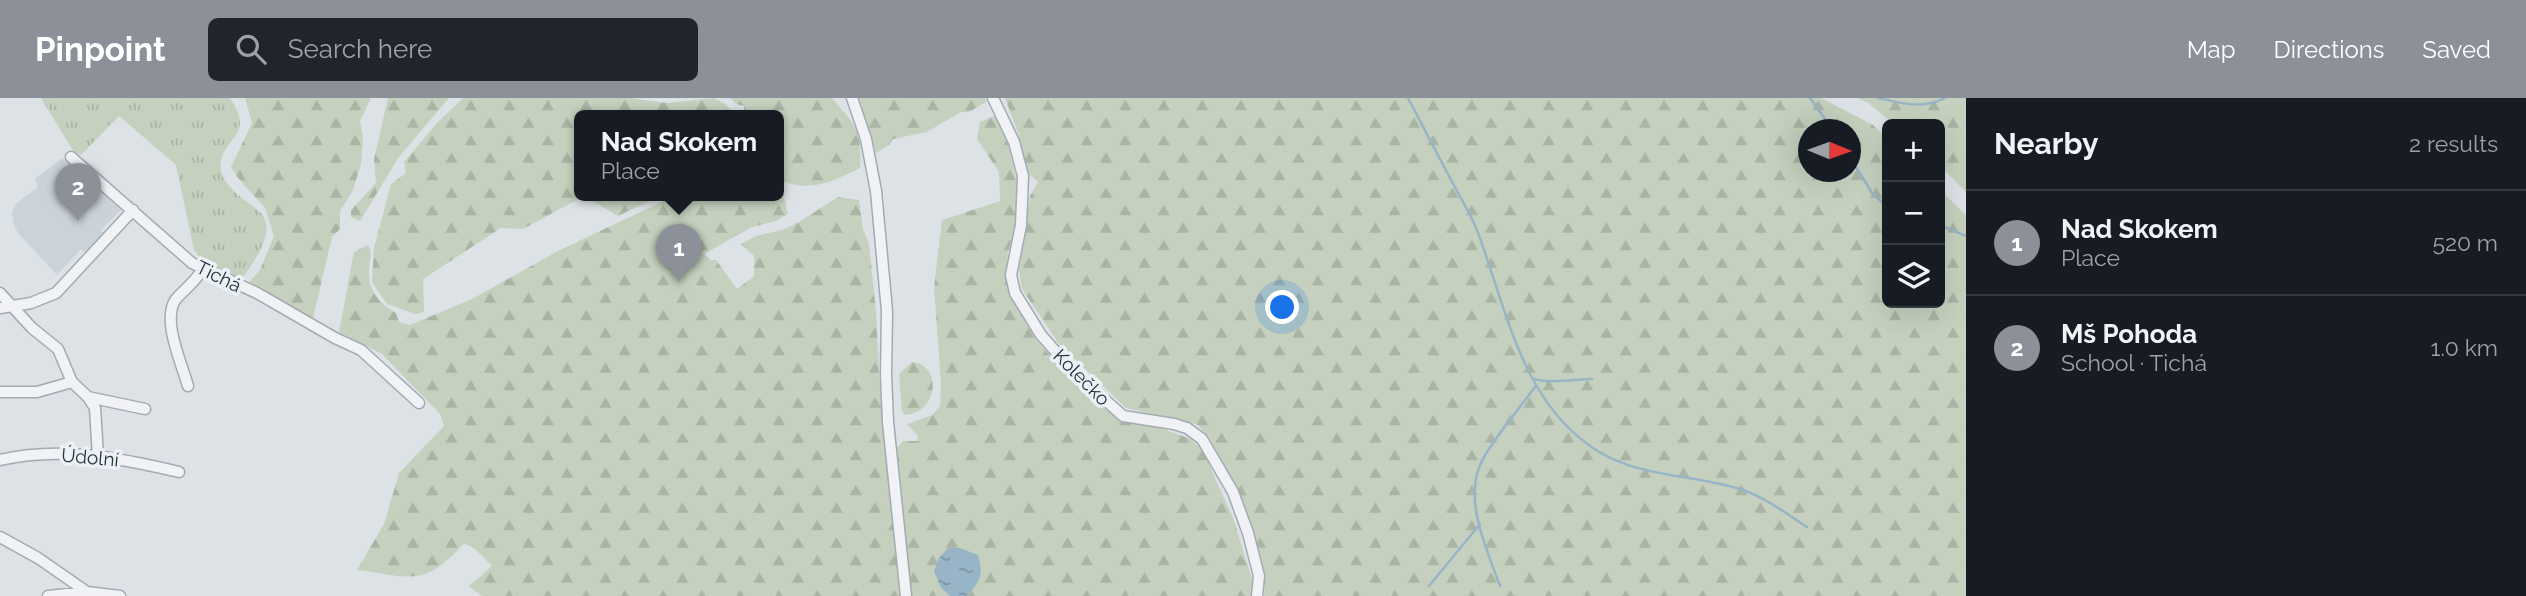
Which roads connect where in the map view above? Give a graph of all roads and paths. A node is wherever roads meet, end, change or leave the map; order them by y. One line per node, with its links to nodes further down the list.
1 (852, 98): 21 (street)
2 (993, 98): 22 (street, Kolečko)
3 (71, 157): 4 (street, Tichá)
4 (133, 210): 5 (street, Tichá); 7 (street)
5 (202, 270): 9 (street); 12 (street, Tichá)
6 (0, 293): 7 (street)
7 (5, 307): 8 (street)
8 (72, 382): 10 (street); 11 (street)
9 (188, 386)
10 (0, 392)
11 (88, 397): 13 (street); 14 (street)
12 (419, 403)
13 (145, 409)
14 (98, 456): 15 (street, Údolní); 16 (street, Údolní)
15 (0, 460)
16 (179, 472)
17 (0, 537): 18 (street)
18 (87, 592): 19 (street); 20 (street)
19 (48, 596)
20 (120, 596)
21 (906, 596)
22 (1257, 596)

